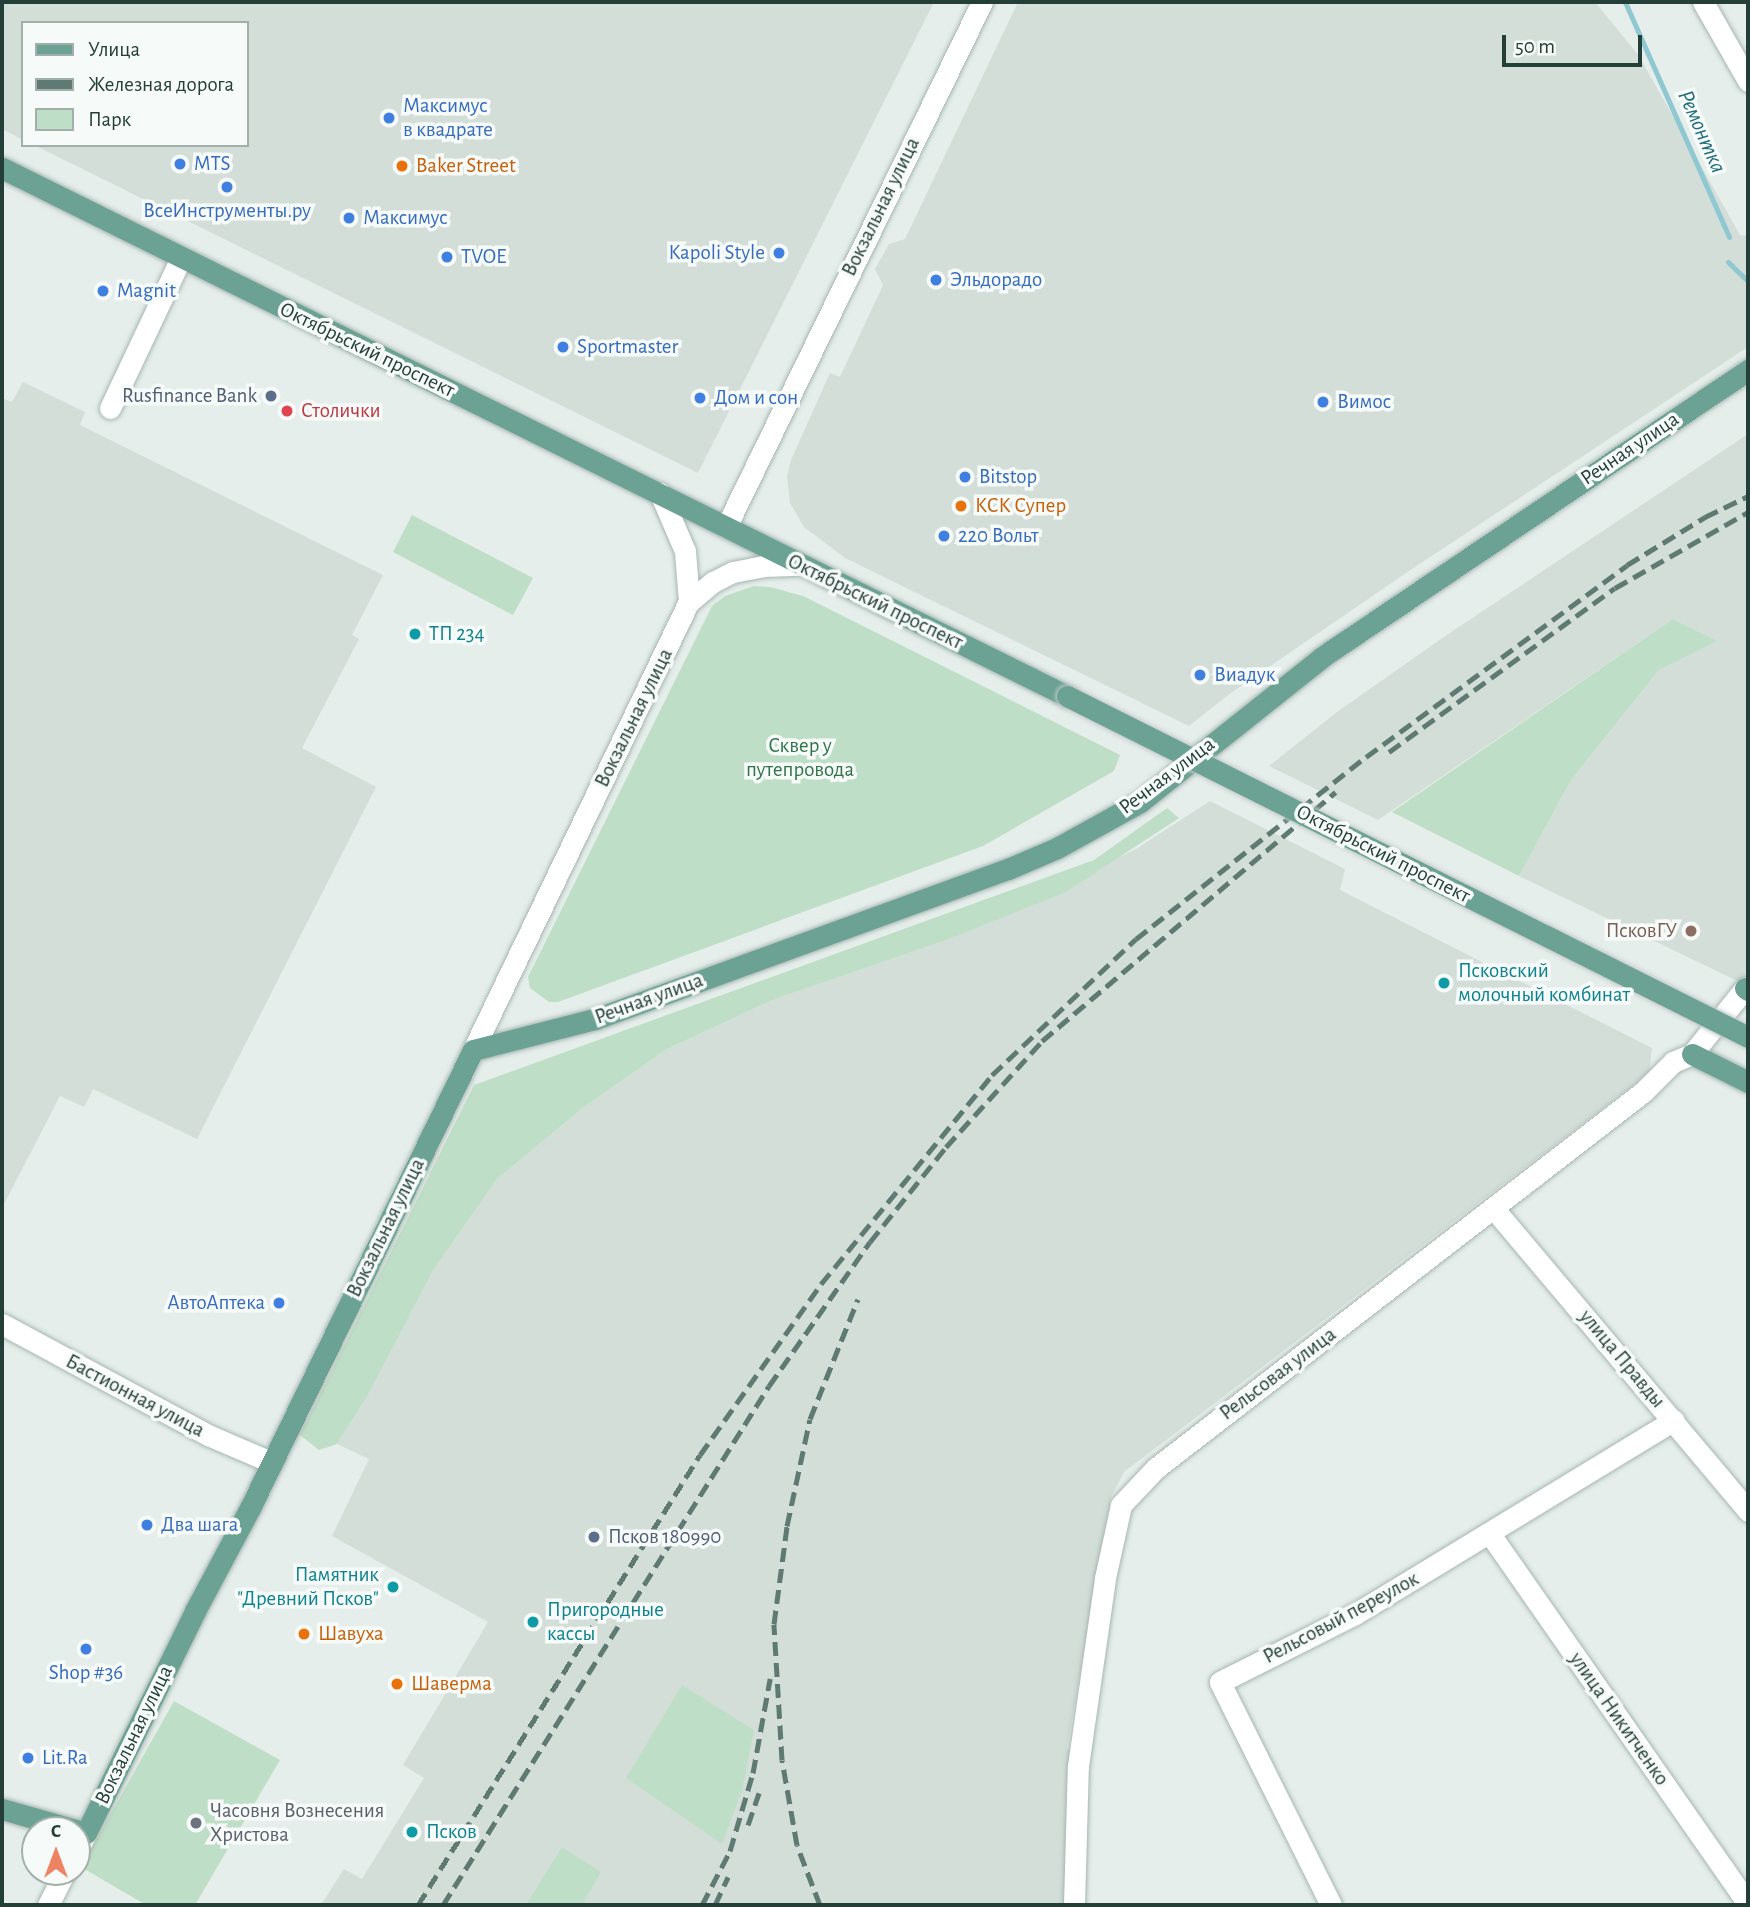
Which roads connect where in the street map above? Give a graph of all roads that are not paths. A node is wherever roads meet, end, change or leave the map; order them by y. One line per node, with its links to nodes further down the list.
1 (982, 2): 9 (street, Вокзальная улица)
2 (1703, 2): 3 (street)
3 (1748, 81)
4 (2, 168): 5 (main road, Октябрьский проспект)
5 (181, 258): 7 (street); 8 (main road, Октябрьский проспект)
6 (1748, 370): 14 (main road, Речная улица)
7 (110, 408)
8 (660, 493): 9 (main road, Октябрьский проспект); 11 (street)
9 (726, 527): 10 (main road, Октябрьский проспект)
10 (799, 565): 11 (street, Вокзальная улица); 13 (main road, Октябрьский проспект, bridge)
11 (689, 602): 14 (street, Вокзальная улица)
12 (1746, 989): 15 (street, Рельсовая улица)
13 (1748, 1037)
14 (472, 1050): 20 (main road, Вокзальная улица)
15 (1692, 1054): 16 (main road); 17 (street, Рельсовая улица)
16 (1748, 1082)
17 (1494, 1209): 19 (street, улица Правды); 29 (street, Рельсовая улица)
18 (2, 1324): 20 (street, Бастионная улица)
19 (1674, 1420): 21 (street, улица Правды); 22 (street, Рельсовый переулок)
20 (271, 1462): 25 (main road, Вокзальная улица)
21 (1748, 1511)
22 (1490, 1534): 27 (street, улица Никитченко); 30 (street, Рельсовый переулок)
23 (2, 1809): 24 (main road)
24 (22, 1816)
25 (89, 1816)
26 (58, 1886): 28 (street)
27 (1748, 1904)
28 (48, 1905)
29 (1074, 1905)
30 (1331, 1905)

